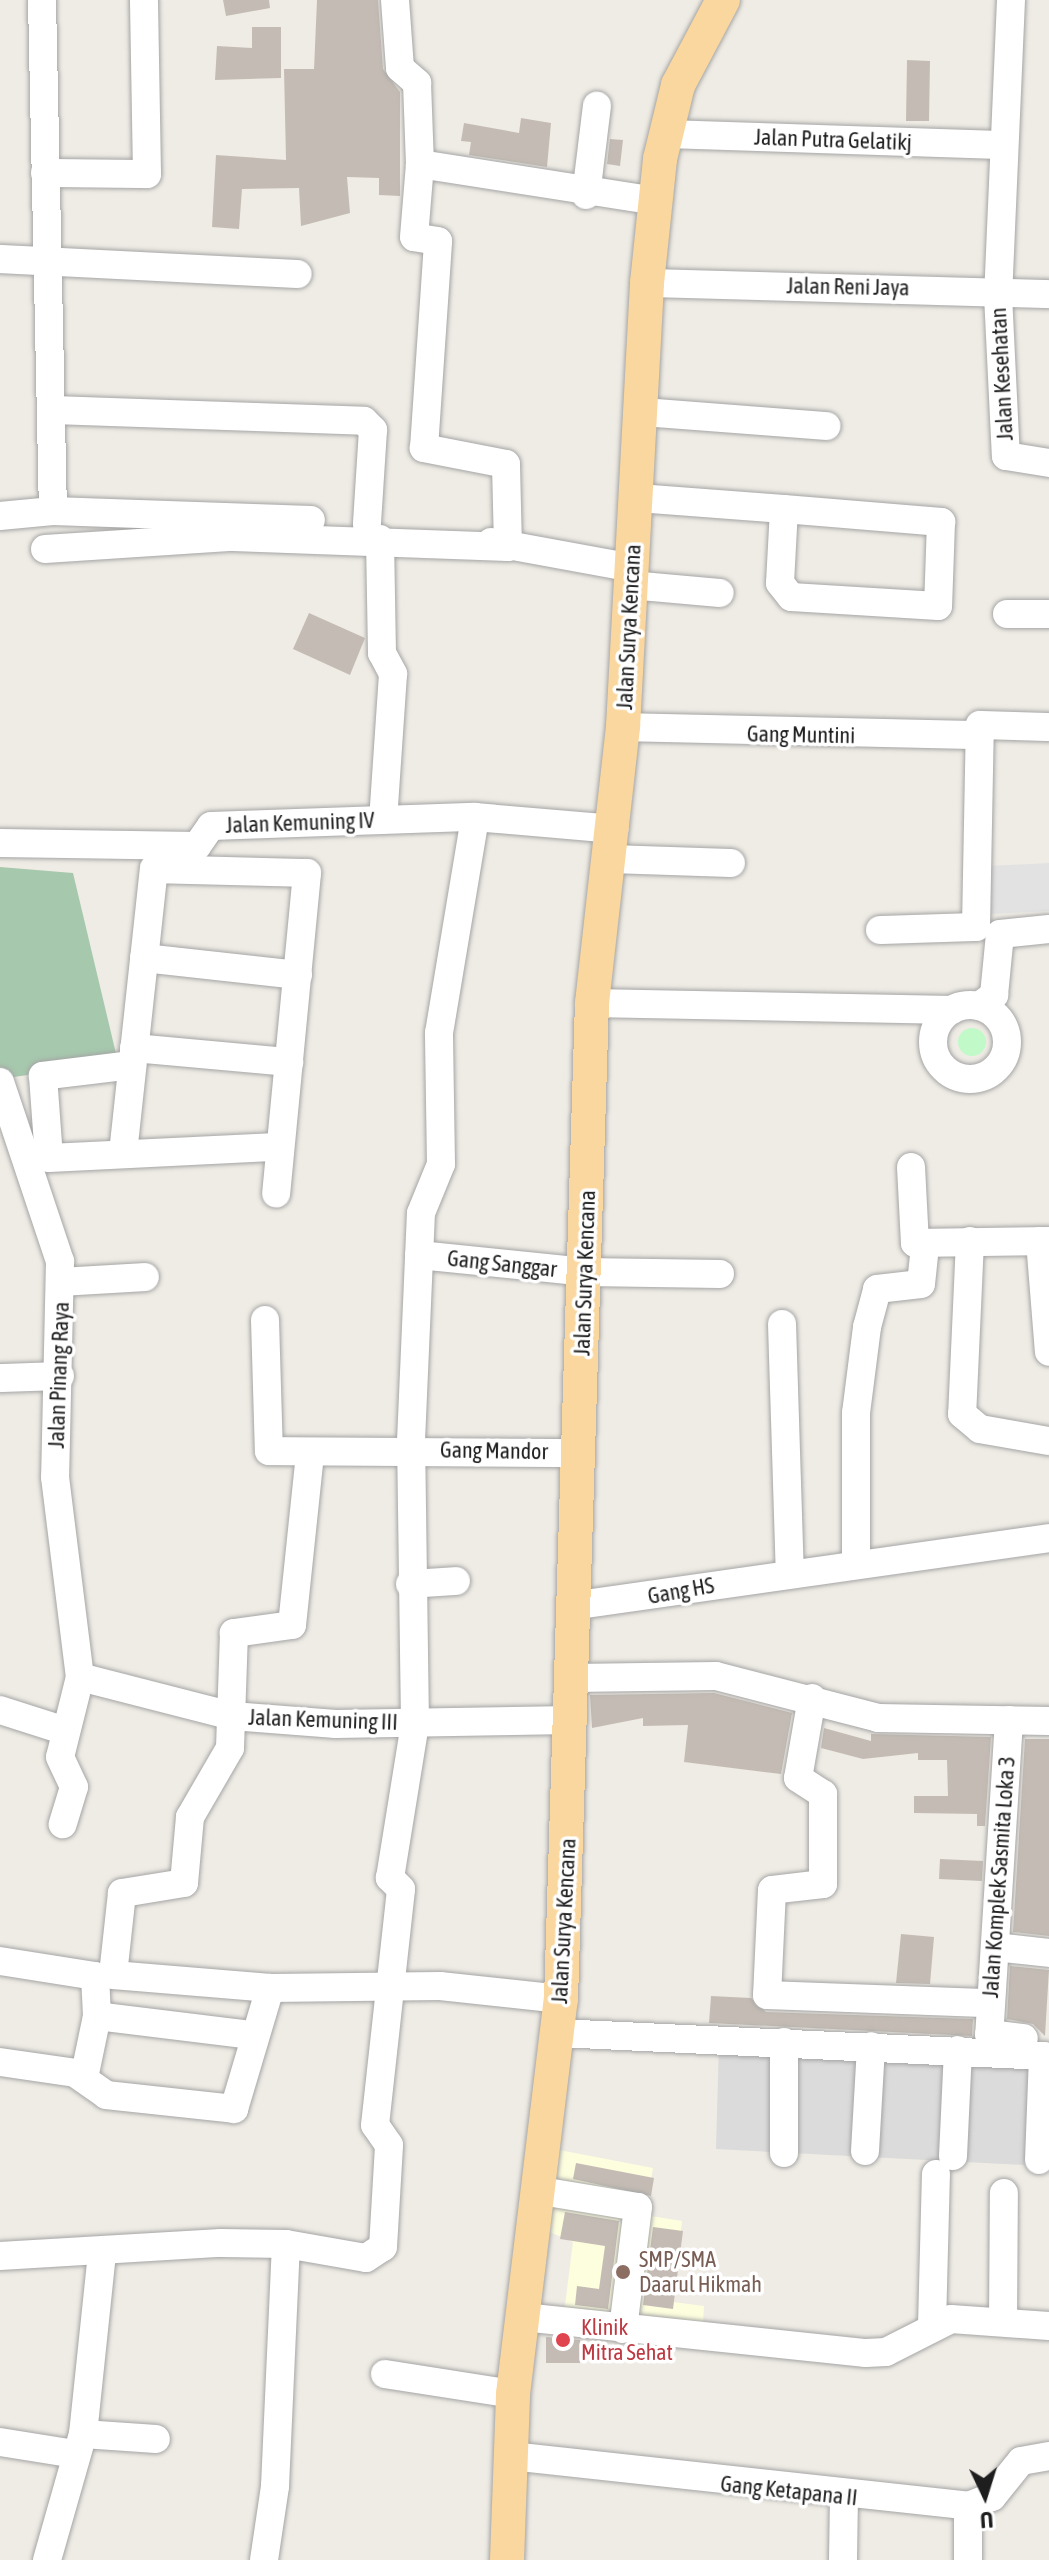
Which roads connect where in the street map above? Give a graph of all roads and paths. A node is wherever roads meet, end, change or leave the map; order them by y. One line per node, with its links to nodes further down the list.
1 (42, 0): 10 (street)
2 (144, 0): 10 (street)
3 (395, 0): 9 (street)
4 (723, 0): 7 (main road, Jalan Surya Kencana)
5 (1011, 0): 8 (street)
6 (597, 106): 11 (street)
7 (666, 134): 8 (street, Jalan Putra Gelatikj); 12 (main road, Jalan Surya Kencana)
8 (1001, 145): 18 (street)
9 (420, 164): 11 (street); 28 (street)
10 (45, 173): 14 (street)
11 (586, 195): 12 (street)
12 (655, 201): 16 (main road, Jalan Surya Kencana)
13 (0, 259): 14 (street)
14 (49, 260): 15 (street); 19 (street)
15 (298, 274)
16 (647, 283): 18 (street, Jalan Reni Jaya); 20 (main road, Jalan Surya Kencana)
17 (1049, 294): 18 (street, Jalan Reni Jaya)
18 (998, 295): 22 (street, Jalan Kesehatan)
19 (53, 410): 25 (street); 27 (street)
20 (644, 412): 21 (street); 23 (main road, Jalan Surya Kencana)
21 (826, 426)
22 (1049, 463)
23 (638, 498): 24 (street); 30 (main road, Jalan Surya Kencana)
24 (784, 509): 24 (street)
25 (53, 511): 26 (street); 27 (street)
26 (0, 516)
27 (374, 531): 28 (street); 29 (street); 38 (street)
28 (508, 547): 30 (street)
29 (45, 549)
30 (631, 576): 31 (street); 34 (main road, Jalan Surya Kencana)
31 (720, 593)
32 (1007, 614): 33 (street)
33 (1049, 614)
34 (623, 727): 36 (street, Gang Muntini); 41 (main road, Jalan Surya Kencana)
35 (1049, 727): 36 (street)
36 (980, 735): 45 (street)
37 (475, 817): 38 (street, Jalan Kemuning IV); 41 (street, Jalan Kemuning IV); 62 (street)
38 (383, 820): 39 (street, Jalan Kemuning IV)
39 (295, 824): 40 (street, Jalan Kemuning IV); 43 (street)
40 (0, 843)
41 (612, 844): 42 (street, Jalan Kemuning IV); 48 (main road, Jalan Surya Kencana)
42 (731, 863)
43 (289, 871): 46 (street); 47 (street)
44 (1049, 929): 49 (street)
45 (880, 930)
46 (144, 958): 47 (street); 52 (street)
47 (298, 975): 53 (street)
48 (592, 1003): 50 (street); 63 (main road, Jalan Surya Kencana)
49 (966, 1008): 50 (street); 51 (street); 51 (street)
50 (873, 1009): 51 (street)
51 (931, 1050)
52 (133, 1057): 53 (street); 56 (street); 56 (street)
53 (289, 1062): 55 (street)
54 (0, 1082): 66 (street, Jalan Pinang Raya)
55 (277, 1147): 56 (street); 58 (street)
56 (123, 1153)
57 (911, 1167): 61 (street)
58 (276, 1194)
59 (970, 1241): 60 (street); 61 (street); 72 (street)
60 (1044, 1241): 69 (street)
61 (925, 1245): 77 (street)
62 (419, 1255): 63 (street, Gang Sanggar); 73 (street)
63 (585, 1272): 64 (street, Gang Sanggar); 74 (main road, Jalan Surya Kencana)
64 (720, 1274)
65 (145, 1277): 66 (street)
66 (61, 1282): 70 (street, Jalan Pinang Raya)
67 (265, 1320): 75 (street, Gang Mandor)
68 (782, 1324): 78 (street)
69 (1049, 1352)
70 (60, 1376): 71 (street); 82 (street, Jalan Pinang Raya)
71 (0, 1378)
72 (1049, 1441)
73 (411, 1450): 74 (street, Gang Mandor); 75 (street, Gang Mandor); 80 (street)
74 (577, 1453): 81 (main road, Jalan Surya Kencana)
75 (310, 1454): 86 (street)
76 (1049, 1538): 77 (street, Gang HS)
77 (856, 1564): 78 (street, Gang HS)
78 (790, 1572): 81 (street, Gang HS)
79 (456, 1581): 80 (street)
80 (410, 1584): 90 (street)
81 (572, 1606): 83 (main road, Jalan Surya Kencana)
82 (80, 1677): 86 (street, Jalan Kemuning III); 91 (street)
83 (572, 1678): 84 (street); 87 (main road, Jalan Surya Kencana)
84 (812, 1698): 88 (street); 99 (street)
85 (0, 1710): 91 (street)
86 (232, 1716): 90 (street, Jalan Kemuning III); 97 (street)
87 (571, 1720): 90 (street, Jalan Kemuning III); 98 (main road, Jalan Surya Kencana)
88 (1009, 1720): 89 (street); 93 (street, Jalan Komplek Sasmita Loka 3)
89 (1049, 1721)
90 (415, 1723): 96 (street)
91 (66, 1731): 92 (street)
92 (63, 1824)
93 (995, 1947): 94 (street); 99 (street, Jalan Komplek Sasmita Loka 3)
94 (1049, 1953)
95 (0, 1961): 100 (street)
96 (389, 1985): 97 (street); 98 (street); 114 (street)
97 (270, 1988): 108 (street)
98 (561, 1999): 101 (main road, Jalan Surya Kencana)
99 (990, 2003): 103 (street, Jalan Komplek Sasmita Loka 3)
100 (97, 2016): 102 (street); 108 (street)
101 (558, 2033): 104 (street); 112 (main road, Jalan Surya Kencana)
102 (251, 2035)
103 (1049, 2040)
104 (784, 2042): 105 (street); 110 (street)
105 (871, 2046): 106 (street); 109 (street)
106 (958, 2050): 111 (street); 119 (street)
107 (0, 2062): 108 (street)
108 (84, 2078)
109 (865, 2151)
110 (784, 2153)
111 (1039, 2160)
112 (541, 2191): 117 (main road, Jalan Surya Kencana); 121 (street)
113 (1004, 2193): 118 (street)
114 (286, 2244): 115 (street); 132 (street)
115 (102, 2252): 116 (street); 126 (street)
116 (0, 2256)
117 (523, 2317): 121 (street); 123 (main road, Jalan Surya Kencana)
118 (1003, 2322): 119 (street); 120 (street)
119 (932, 2325): 121 (street)
120 (1049, 2326)
121 (623, 2329)
122 (385, 2374): 123 (street)
123 (513, 2394): 127 (main road, Jalan Surya Kencana)
124 (156, 2439): 126 (street)
125 (0, 2442): 126 (street)
126 (79, 2444): 131 (street)
127 (511, 2456): 129 (street, Gang Ketapana II); 133 (main road, Jalan Surya Kencana)
128 (1049, 2456): 130 (street)
129 (844, 2497): 130 (street, Gang Ketapana II); 134 (street)
130 (968, 2506): 135 (street)
131 (47, 2560)
132 (264, 2560)
133 (507, 2560)
134 (843, 2560)
135 (968, 2560)

